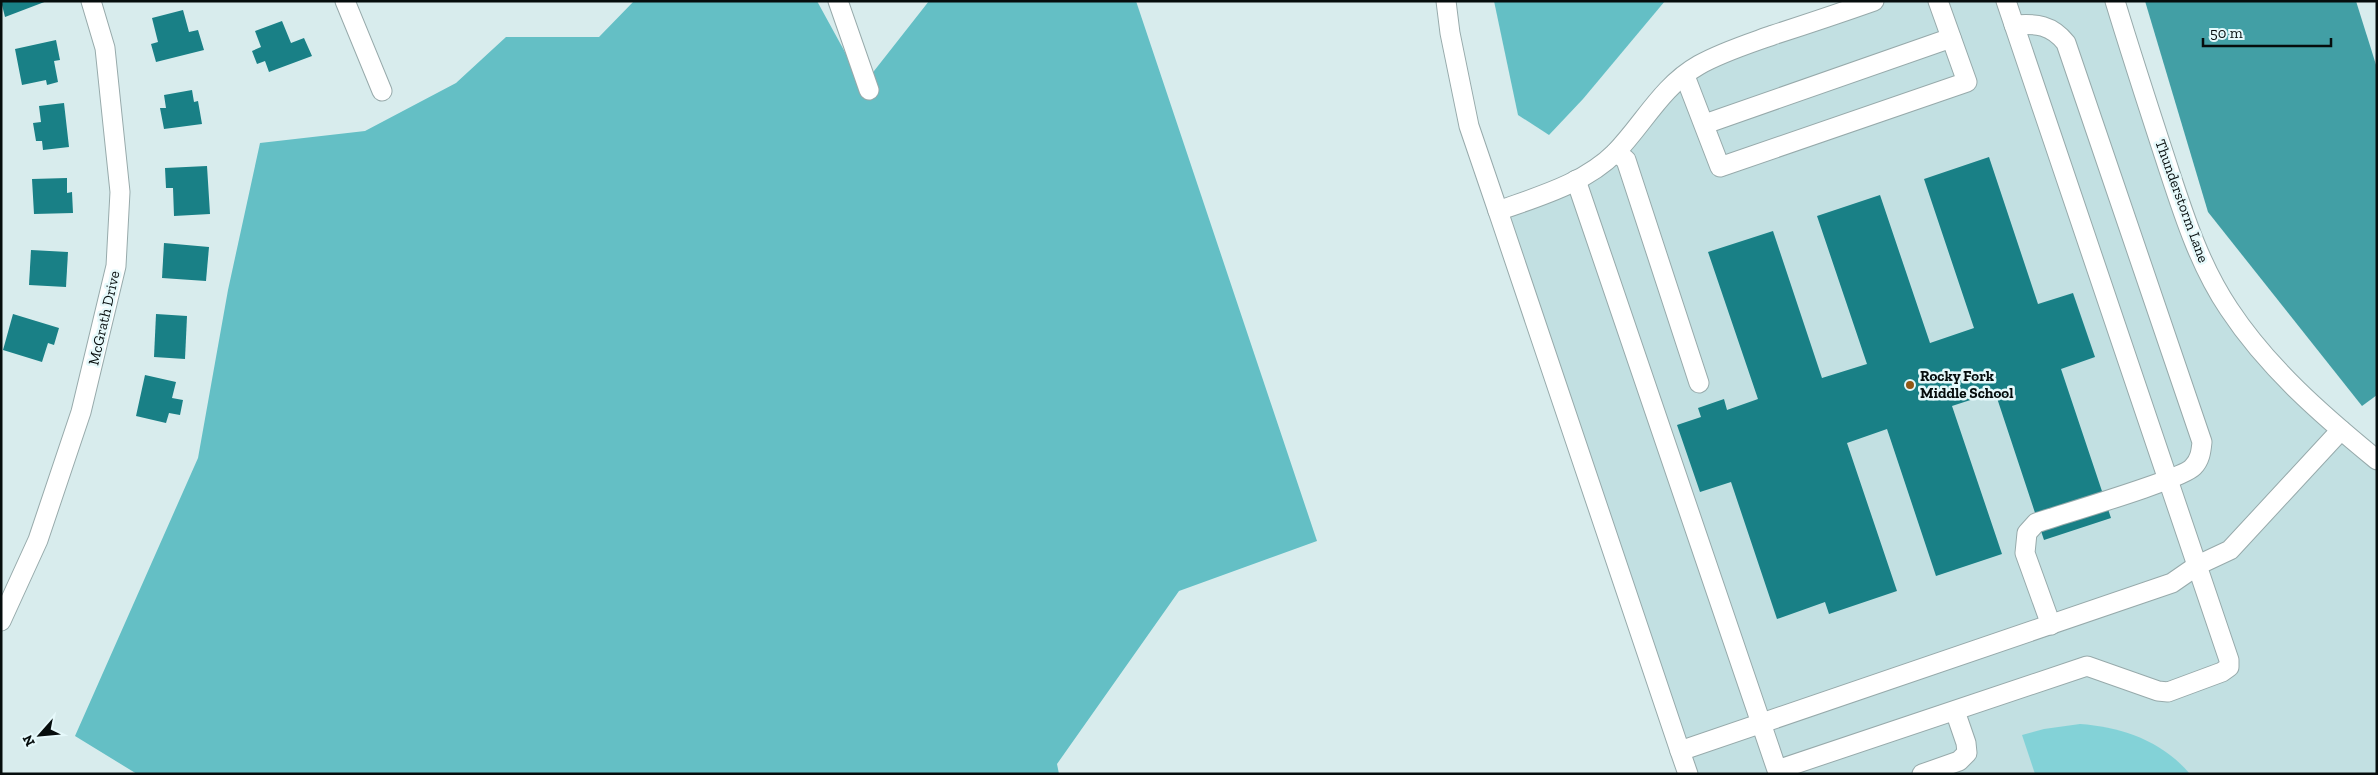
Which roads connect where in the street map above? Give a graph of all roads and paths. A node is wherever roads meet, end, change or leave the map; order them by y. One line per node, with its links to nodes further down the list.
1 (91, 1): 23 (street, McGrath Drive)
2 (345, 1): 13 (street)
3 (838, 1): 12 (street)
4 (1446, 1): 17 (street)
5 (1874, 1): 11 (street)
6 (1938, 1): 10 (street)
7 (2006, 1): 9 (street)
8 (2115, 1): 19 (street, Thunderstorm Lane)
9 (2014, 25): 21 (street); 21 (street)
10 (1951, 38): 14 (street); 14 (street)
11 (1685, 76): 14 (street); 15 (street)
12 (869, 90)
13 (382, 91)
14 (1705, 124)
15 (1616, 152): 16 (street); 18 (street)
16 (1576, 180): 17 (street); 26 (street)
17 (1498, 211): 27 (street)
18 (1699, 383)
19 (2341, 430): 20 (street, Thunderstorm Lane); 22 (street)
20 (2377, 460)
21 (2168, 479): 22 (street); 24 (street)
22 (2198, 565): 24 (street); 25 (street)
23 (1, 621)
24 (2051, 625): 26 (street)
25 (1955, 711): 28 (street); 30 (street)
26 (1762, 722): 27 (street); 28 (street)
27 (1680, 751): 29 (street)
28 (1778, 772)
29 (1688, 774)
30 (1922, 774)

